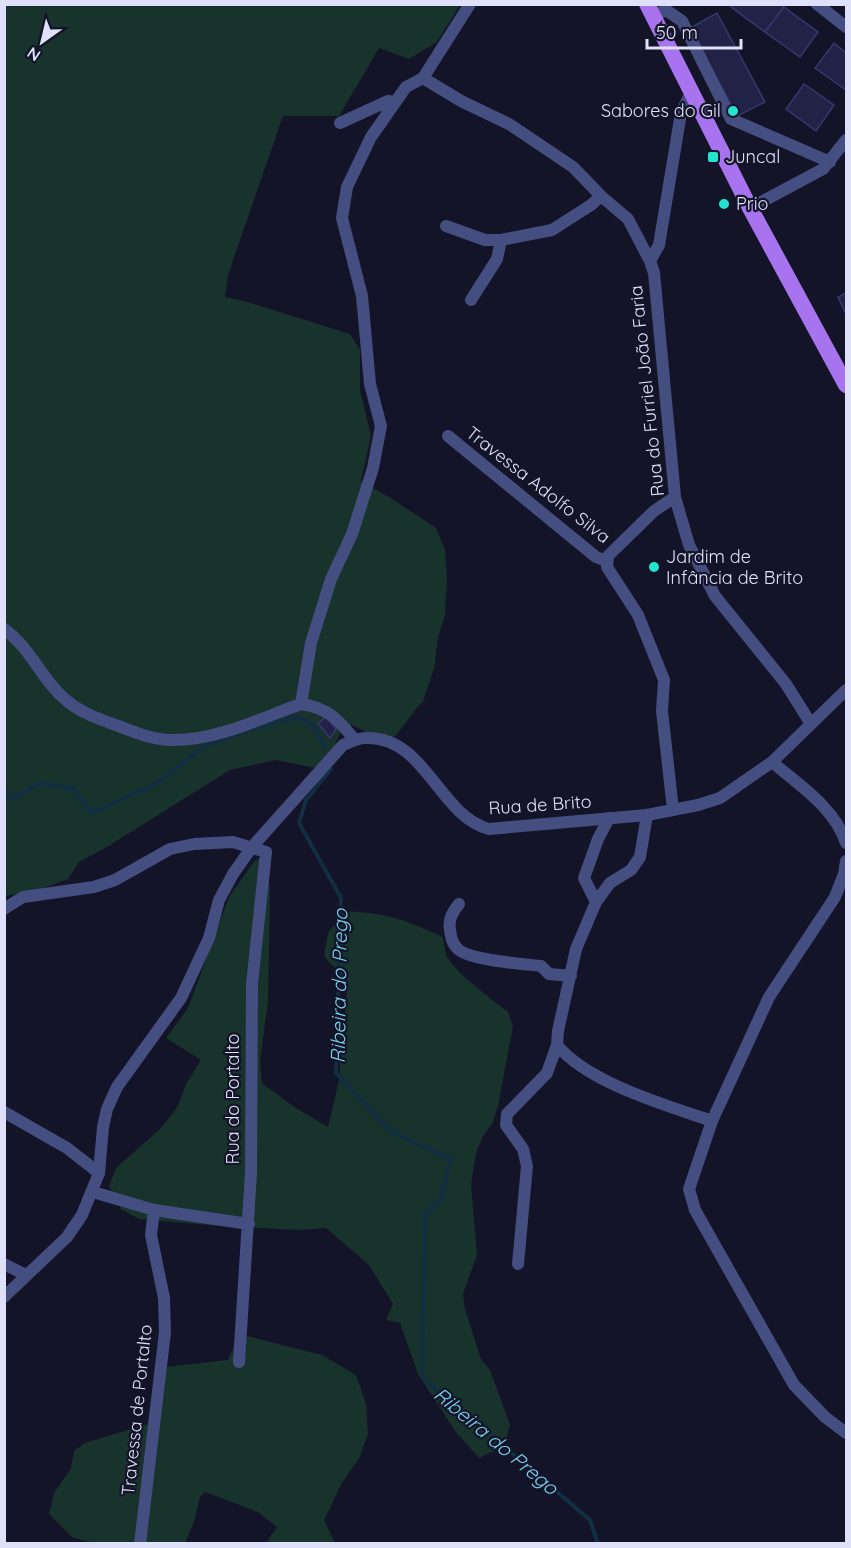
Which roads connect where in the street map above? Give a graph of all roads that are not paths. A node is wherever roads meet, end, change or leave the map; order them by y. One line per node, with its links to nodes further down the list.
1 (470, 4): 5 (street)
2 (817, 4): 4 (street)
3 (650, 10): 6 (main road); 10 (street)
4 (846, 27)
5 (423, 78): 7 (street); 11 (street)
6 (691, 93): 12 (main road); 15 (street, Rua do Furriel João Faria)
7 (394, 102): 8 (street); 23 (street)
8 (340, 123)
9 (846, 140): 10 (street)
10 (830, 162): 12 (street)
11 (601, 196): 14 (street); 15 (street)
12 (750, 208): 17 (main road)
13 (446, 226): 14 (street)
14 (501, 240): 16 (street)
15 (650, 261): 19 (street, Rua do Furriel João Faria)
16 (471, 300)
17 (846, 385)
18 (448, 436): 20 (street, Travessa Adolfo Silva)
19 (675, 497): 20 (street); 24 (street, Rua do Furriel João Faria)
20 (606, 561): 27 (street)
21 (4, 629): 23 (street)
22 (846, 690): 24 (street, Rua de Brito)
23 (301, 704): 25 (street)
24 (811, 724): 26 (street, Rua de Brito)
25 (355, 740): 29 (street, Rua de Brito); 31 (street)
26 (772, 762): 27 (street, Rua de Brito); 30 (street)
27 (673, 810): 28 (street, Rua de Brito)
28 (647, 815): 29 (street, Rua de Brito); 33 (street)
29 (609, 818): 33 (street)
30 (846, 843)
31 (252, 847): 35 (street); 40 (street); 43 (street, Rua do Portalto)
32 (846, 861): 39 (street)
33 (596, 902): 36 (street)
34 (459, 904): 36 (street)
35 (4, 909)
36 (571, 976): 37 (street)
37 (557, 1045): 39 (street); 45 (street)
38 (4, 1112): 40 (street)
39 (712, 1121): 49 (street)
40 (99, 1173): 41 (street)
41 (93, 1192): 42 (street); 46 (street)
42 (154, 1210): 43 (street); 50 (street, Travessa de Portalto)
43 (249, 1224): 48 (street, Rua do Portalto)
44 (4, 1264): 46 (street)
45 (518, 1264)
46 (26, 1275): 47 (street)
47 (4, 1297)
48 (239, 1362)
49 (846, 1433)
50 (140, 1544)

